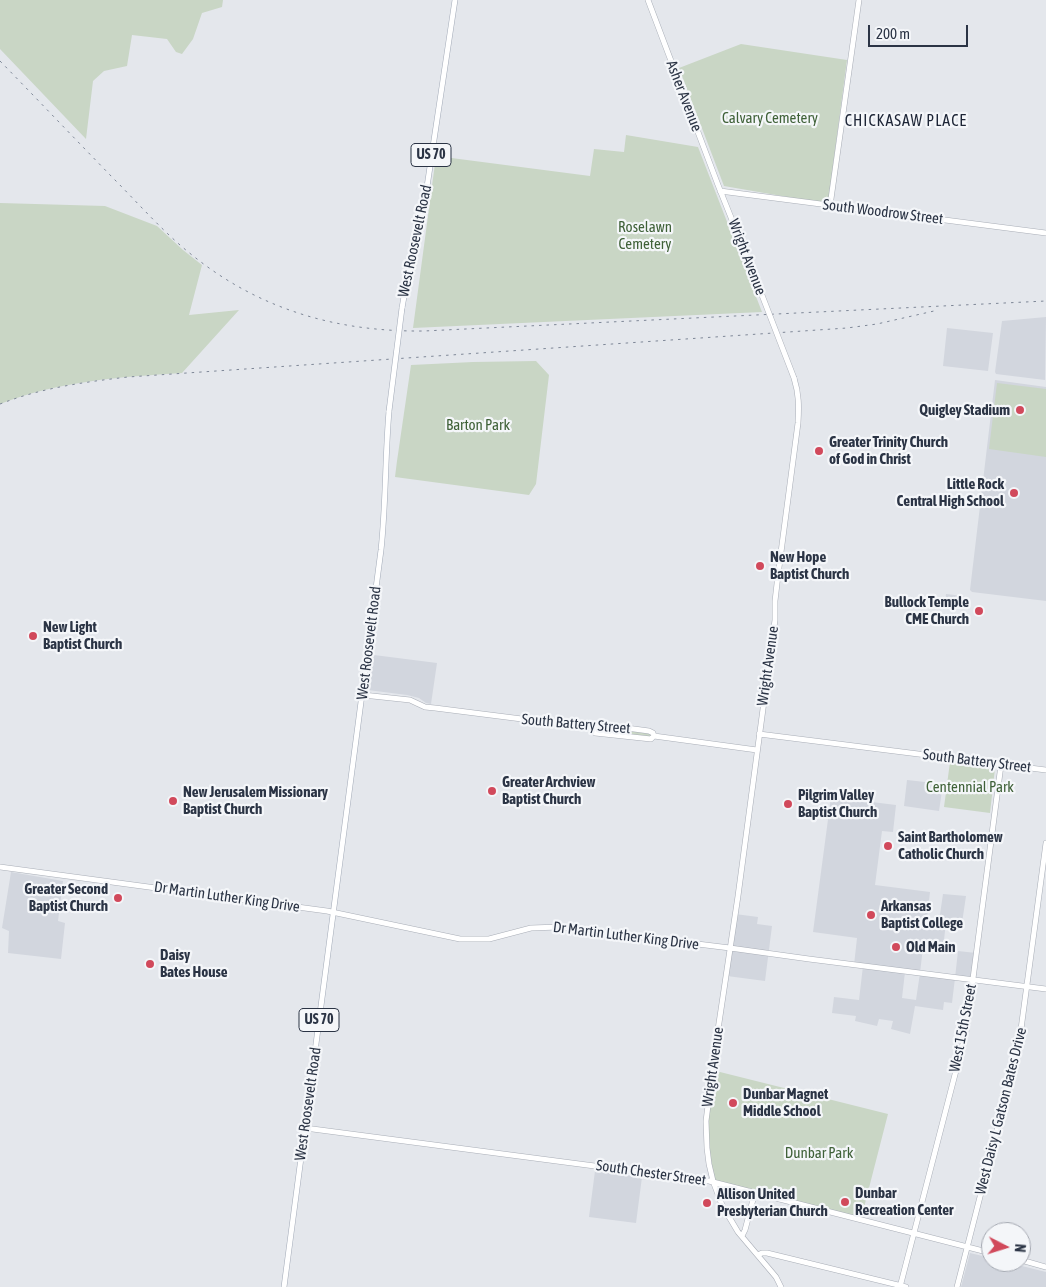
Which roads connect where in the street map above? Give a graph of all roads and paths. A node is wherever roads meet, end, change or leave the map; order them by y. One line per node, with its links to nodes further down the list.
1 (455, 0): 7 (main road, West Roosevelt Road / US 70, bridge)
2 (648, 0): 4 (main road, Asher Avenue)
3 (859, 0): 5 (main road)
4 (720, 191): 5 (main road, South Woodrow Street); 9 (main road, Wright Avenue, bridge)
5 (830, 206): 6 (main road, South Woodrow Street)
6 (1046, 233)
7 (363, 694): 8 (main road, South Battery Street); 16 (main road, West Roosevelt Road / US 70)
8 (592, 728): 10 (main road, South Battery Street); 10 (main road)
9 (759, 734): 11 (main road, Wright Avenue); 12 (main road, South Battery Street)
10 (654, 736): 11 (main road, South Battery Street)
11 (757, 750): 17 (main road, Wright Avenue)
12 (1001, 764): 13 (main road, South Battery Street); 18 (main road, West 15th Street)
13 (1046, 770)
14 (1046, 843): 19 (main road, West Daisy L Gatson Bates Drive)
15 (0, 867): 16 (main road, Dr Martin Luther King Drive)
16 (334, 912): 17 (main road, Dr Martin Luther King Drive); 21 (main road, West Roosevelt Road / US 70)
17 (730, 948): 18 (main road, Dr Martin Luther King Drive); 22 (main road, Wright Avenue)
18 (972, 980): 19 (main road, Dr Martin Luther King Drive); 24 (main road, West 15th Street)
19 (1028, 987): 20 (main road, Dr Martin Luther King Drive); 26 (main road, West Daisy L Gatson Bates Drive)
20 (1046, 989)
21 (305, 1128): 22 (main road, South Chester Street); 32 (main road, West Roosevelt Road / US 70)
22 (714, 1182): 23 (main road, South Chester Street); 25 (main road, Wright Avenue)
23 (755, 1192): 24 (main road, South Chester Street); 25 (main road)
24 (914, 1233): 26 (main road, South Chester Street); 31 (main road, West 15th Street)
25 (742, 1236): 28 (main road, Wright Avenue)
26 (967, 1246): 27 (main road, South Chester Street); 34 (main road, West Daisy L Gatson Bates Drive)
27 (981, 1250)
28 (758, 1255): 31 (main road); 33 (main road, Wright Avenue)
29 (1031, 1262): 30 (main road)
30 (1046, 1266)
31 (902, 1286)
32 (284, 1287)
33 (781, 1287)
34 (957, 1287)

